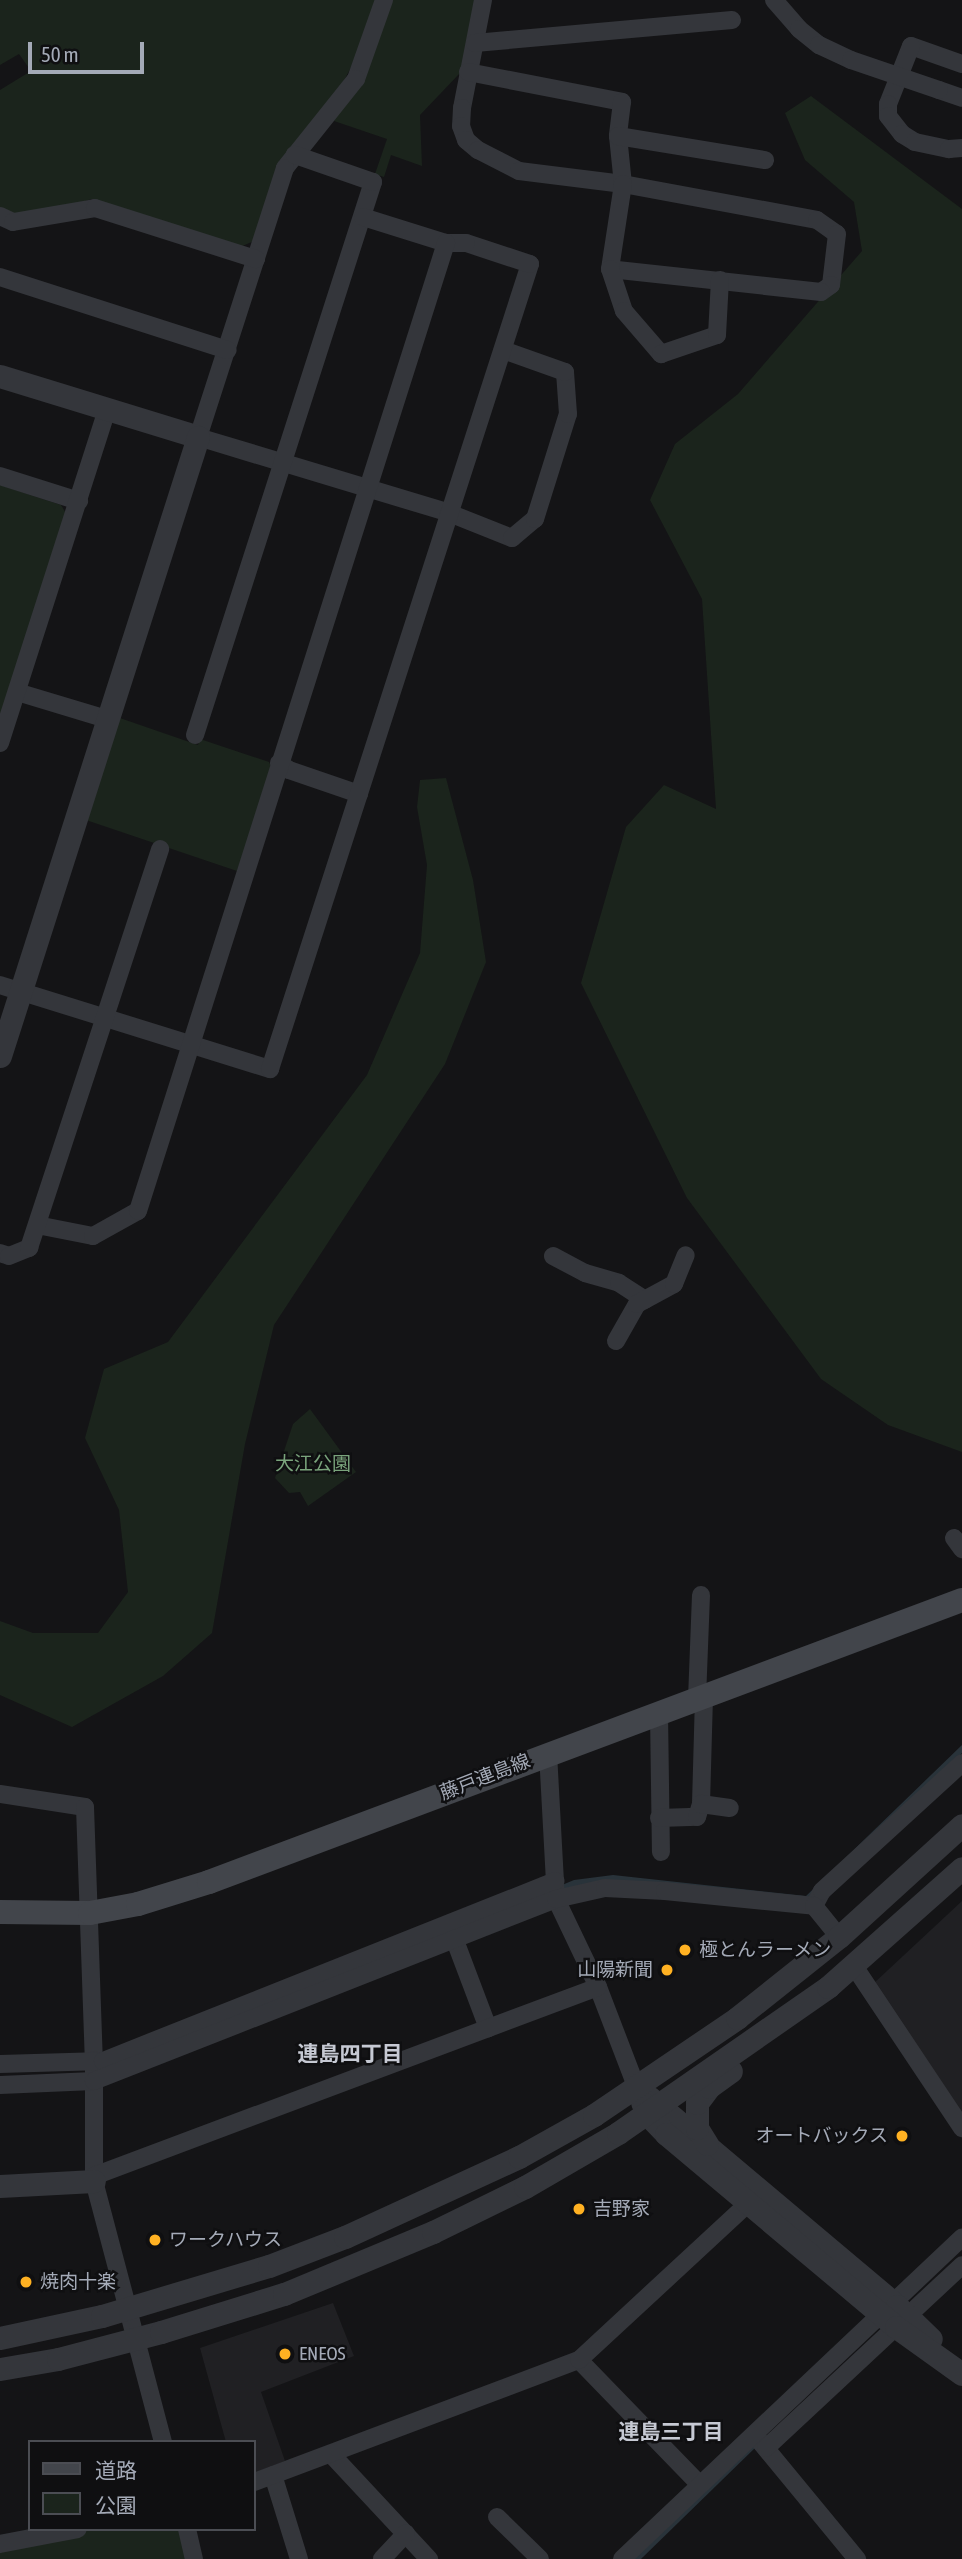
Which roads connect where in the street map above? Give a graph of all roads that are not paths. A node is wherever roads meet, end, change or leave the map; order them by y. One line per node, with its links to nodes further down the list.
1 (384, 0): 11 (street)
2 (483, 0): 5 (street)
3 (774, 0): 8 (street, bridge)
4 (732, 20): 5 (street)
5 (475, 43): 7 (street)
6 (962, 64): 10 (street)
7 (468, 72): 9 (street); 13 (street)
8 (962, 98)
9 (618, 136): 12 (street); 13 (street)
10 (962, 148)
11 (295, 155): 15 (street); 17 (street)
12 (765, 160)
13 (623, 184): 18 (street); 20 (street)
14 (0, 216): 17 (street)
15 (363, 217): 16 (street); 26 (street)
16 (446, 243): 22 (street); 28 (street)
17 (256, 259): 21 (street)
18 (610, 269): 20 (street); 20 (street)
19 (0, 277): 21 (street)
20 (719, 279)
21 (228, 350): 25 (street)
22 (503, 351): 30 (street); 30 (street)
23 (0, 376): 24 (street)
24 (107, 409): 25 (street); 29 (street)
25 (198, 437): 26 (street); 32 (street)
26 (282, 463): 28 (street); 33 (street)
27 (0, 477): 29 (street)
28 (369, 490): 30 (street); 35 (street)
29 (79, 501): 31 (street)
30 (449, 513): 36 (street)
31 (17, 692): 32 (street); 34 (street)
32 (107, 719): 38 (street)
33 (195, 735)
34 (0, 743)
35 (279, 763): 36 (street); 40 (street)
36 (359, 793): 40 (street)
37 (160, 849): 39 (street)
38 (11, 989): 39 (street); 41 (street)
39 (104, 1019): 40 (street); 42 (street)
40 (190, 1045): 42 (street)
41 (0, 1056)
42 (37, 1225): 43 (street)
43 (0, 1253)
44 (686, 1255): 46 (street)
45 (553, 1256): 46 (street)
46 (645, 1300): 47 (street)
47 (616, 1341)
48 (701, 1595): 50 (street)
49 (962, 1600): 50 (main road, 藤戸連島線)
50 (701, 1697): 51 (main road, 藤戸連島線); 55 (street)
51 (659, 1713): 52 (main road, 藤戸連島線); 57 (street)
52 (548, 1753): 61 (street); 64 (main road, 藤戸連島線)
53 (962, 1763): 62 (street)
54 (0, 1794): 64 (street)
55 (701, 1804): 56 (street); 57 (street)
56 (730, 1808)
57 (659, 1818): 59 (street)
58 (962, 1825): 66 (street)
59 (661, 1852)
60 (962, 1868): 67 (street)
61 (556, 1890): 62 (street); 65 (street); 68 (street)
62 (814, 1906): 66 (street)
63 (0, 1912): 64 (main road, 藤戸連島線)
64 (90, 1913): 72 (street)
65 (452, 1932): 70 (street); 72 (street)
66 (839, 1937): 74 (street)
67 (854, 1966): 69 (street); 76 (street)
68 (598, 1987): 70 (street); 74 (street)
69 (784, 2018): 75 (street); 77 (street)
70 (488, 2028): 78 (street)
71 (0, 2064): 72 (street)
72 (94, 2071): 73 (street); 78 (street)
73 (0, 2085)
74 (636, 2086): 75 (street); 83 (street)
75 (653, 2110): 77 (street); 80 (street); 86 (street)
76 (962, 2128)
77 (709, 2148): 80 (street)
78 (94, 2178): 79 (street); 83 (street)
79 (0, 2186)
80 (755, 2197): 84 (street); 87 (street)
81 (962, 2238): 84 (street)
82 (962, 2265): 84 (street)
83 (128, 2309): 85 (street); 86 (street)
84 (894, 2314): 89 (street); 90 (street); 92 (street)
85 (0, 2338)
86 (135, 2339): 88 (street); 91 (street)
87 (579, 2360): 93 (street); 96 (street)
88 (0, 2369)
89 (962, 2372)
90 (754, 2434): 92 (street); 96 (street)
91 (162, 2440)
92 (766, 2448): 108 (street)
93 (331, 2454): 94 (street); 100 (street)
94 (273, 2475): 95 (street); 103 (street)
95 (256, 2481)
96 (699, 2484): 107 (street)
97 (497, 2516): 106 (street)
98 (68, 2531): 101 (street)
99 (187, 2531): 102 (street)
100 (405, 2533): 104 (street); 105 (street)
101 (0, 2544)
102 (194, 2559)
103 (299, 2559)
104 (382, 2559)
105 (429, 2559)
106 (540, 2559)
107 (622, 2559)
108 (857, 2559)

